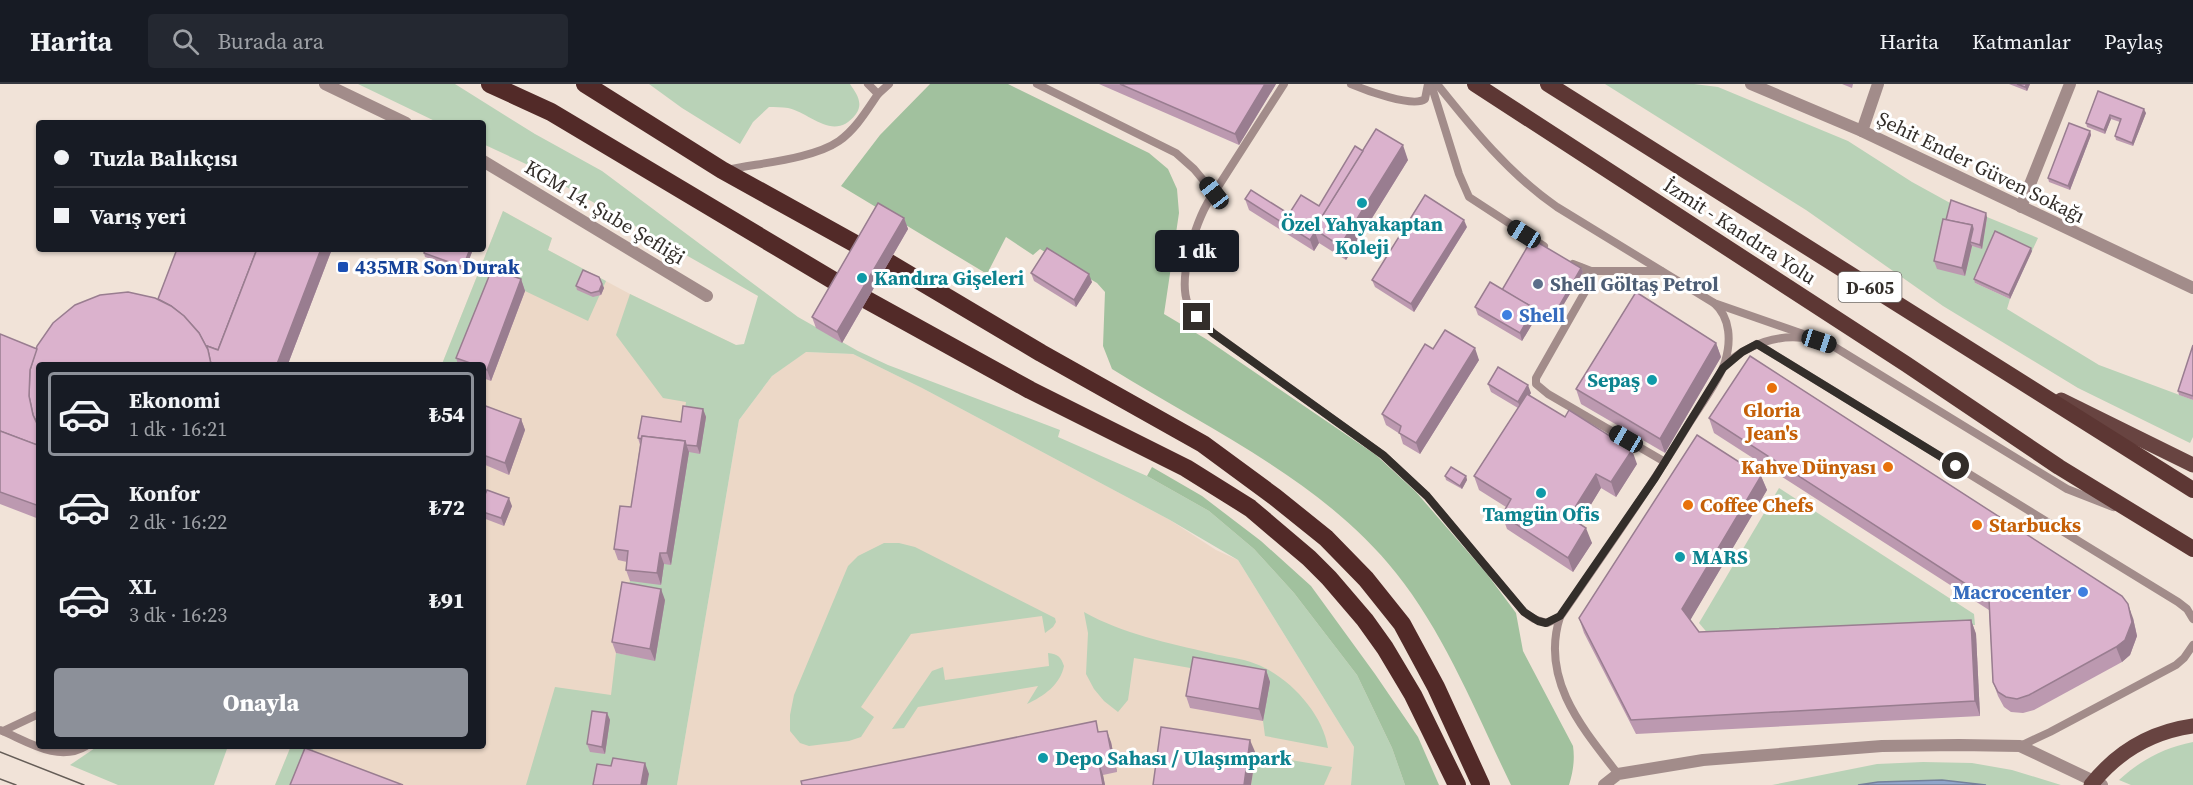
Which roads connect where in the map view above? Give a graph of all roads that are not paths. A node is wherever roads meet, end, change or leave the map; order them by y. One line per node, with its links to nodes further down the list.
1 (325, 84): 20 (street)
2 (490, 84): 19 (highway)
3 (520, 84): 19 (highway)
4 (585, 84): 17 (highway)
5 (868, 84): 18 (lane)
6 (889, 84): 18 (lane)
7 (1037, 84): 24 (lane)
8 (1284, 84): 24 (lane)
9 (1351, 84): 10 (lane)
10 (1429, 84): 26 (lane)
11 (1437, 84): 29 (lane)
12 (1475, 84): 40 (highway, İzmit - Kandıra Yolu)
13 (1548, 84): 36 (highway, İzmit - Kandıra Yolu / D-605)
14 (1751, 84): 21 (street, Şehit Ender Güven Sokağı)
15 (1878, 84): 21 (street)
16 (2070, 84): 25 (street)
17 (601, 90): 23 (highway)
18 (878, 94): 23 (lane)
19 (551, 111): 53 (highway)
20 (400, 120)
21 (1862, 131): 25 (street, Şehit Ender Güven Sokağı)
22 (486, 163): 31 (street, KGM 14. Şube Şefliği)
23 (722, 170): 54 (highway)
24 (1214, 193): 42 (lane)
25 (2020, 207): 30 (street, Şehit Ender Güven Sokağı)
26 (1549, 249)
27 (1566, 260): 28 (lane)
28 (1581, 268): 29 (lane); 37 (lane)
29 (1662, 271): 32 (lane)
30 (2193, 288)
31 (707, 296)
32 (1714, 303): 34 (lane); 35 (lane)
33 (1757, 344): 34 (lane); 35 (lane); 43 (lane)
34 (1833, 346): 40 (lane)
35 (1723, 368): 37 (lane)
36 (2007, 373): 38 (main road); 39 (highway, İzmit - Kandıra Yolu / D-605)
37 (1665, 462): 42 (lane)
38 (2193, 465)
39 (2193, 490)
40 (2150, 523): 41 (highway, İzmit - Kandıra Yolu)
41 (2193, 549)
42 (1560, 616): 52 (lane)
43 (2193, 619)
44 (2193, 645): 49 (lane)
45 (36, 715): 47 (lane)
46 (2193, 726): 56 (main road, bridge)
47 (1, 731): 48 (lane)
48 (36, 744)
49 (2020, 746): 52 (street); 57 (street)
50 (48, 749): 51 (lane)
51 (80, 749)
52 (1618, 774): 55 (street)
53 (1457, 785)
54 (1481, 785)
55 (1604, 785)
56 (2091, 785)
57 (2102, 785)

